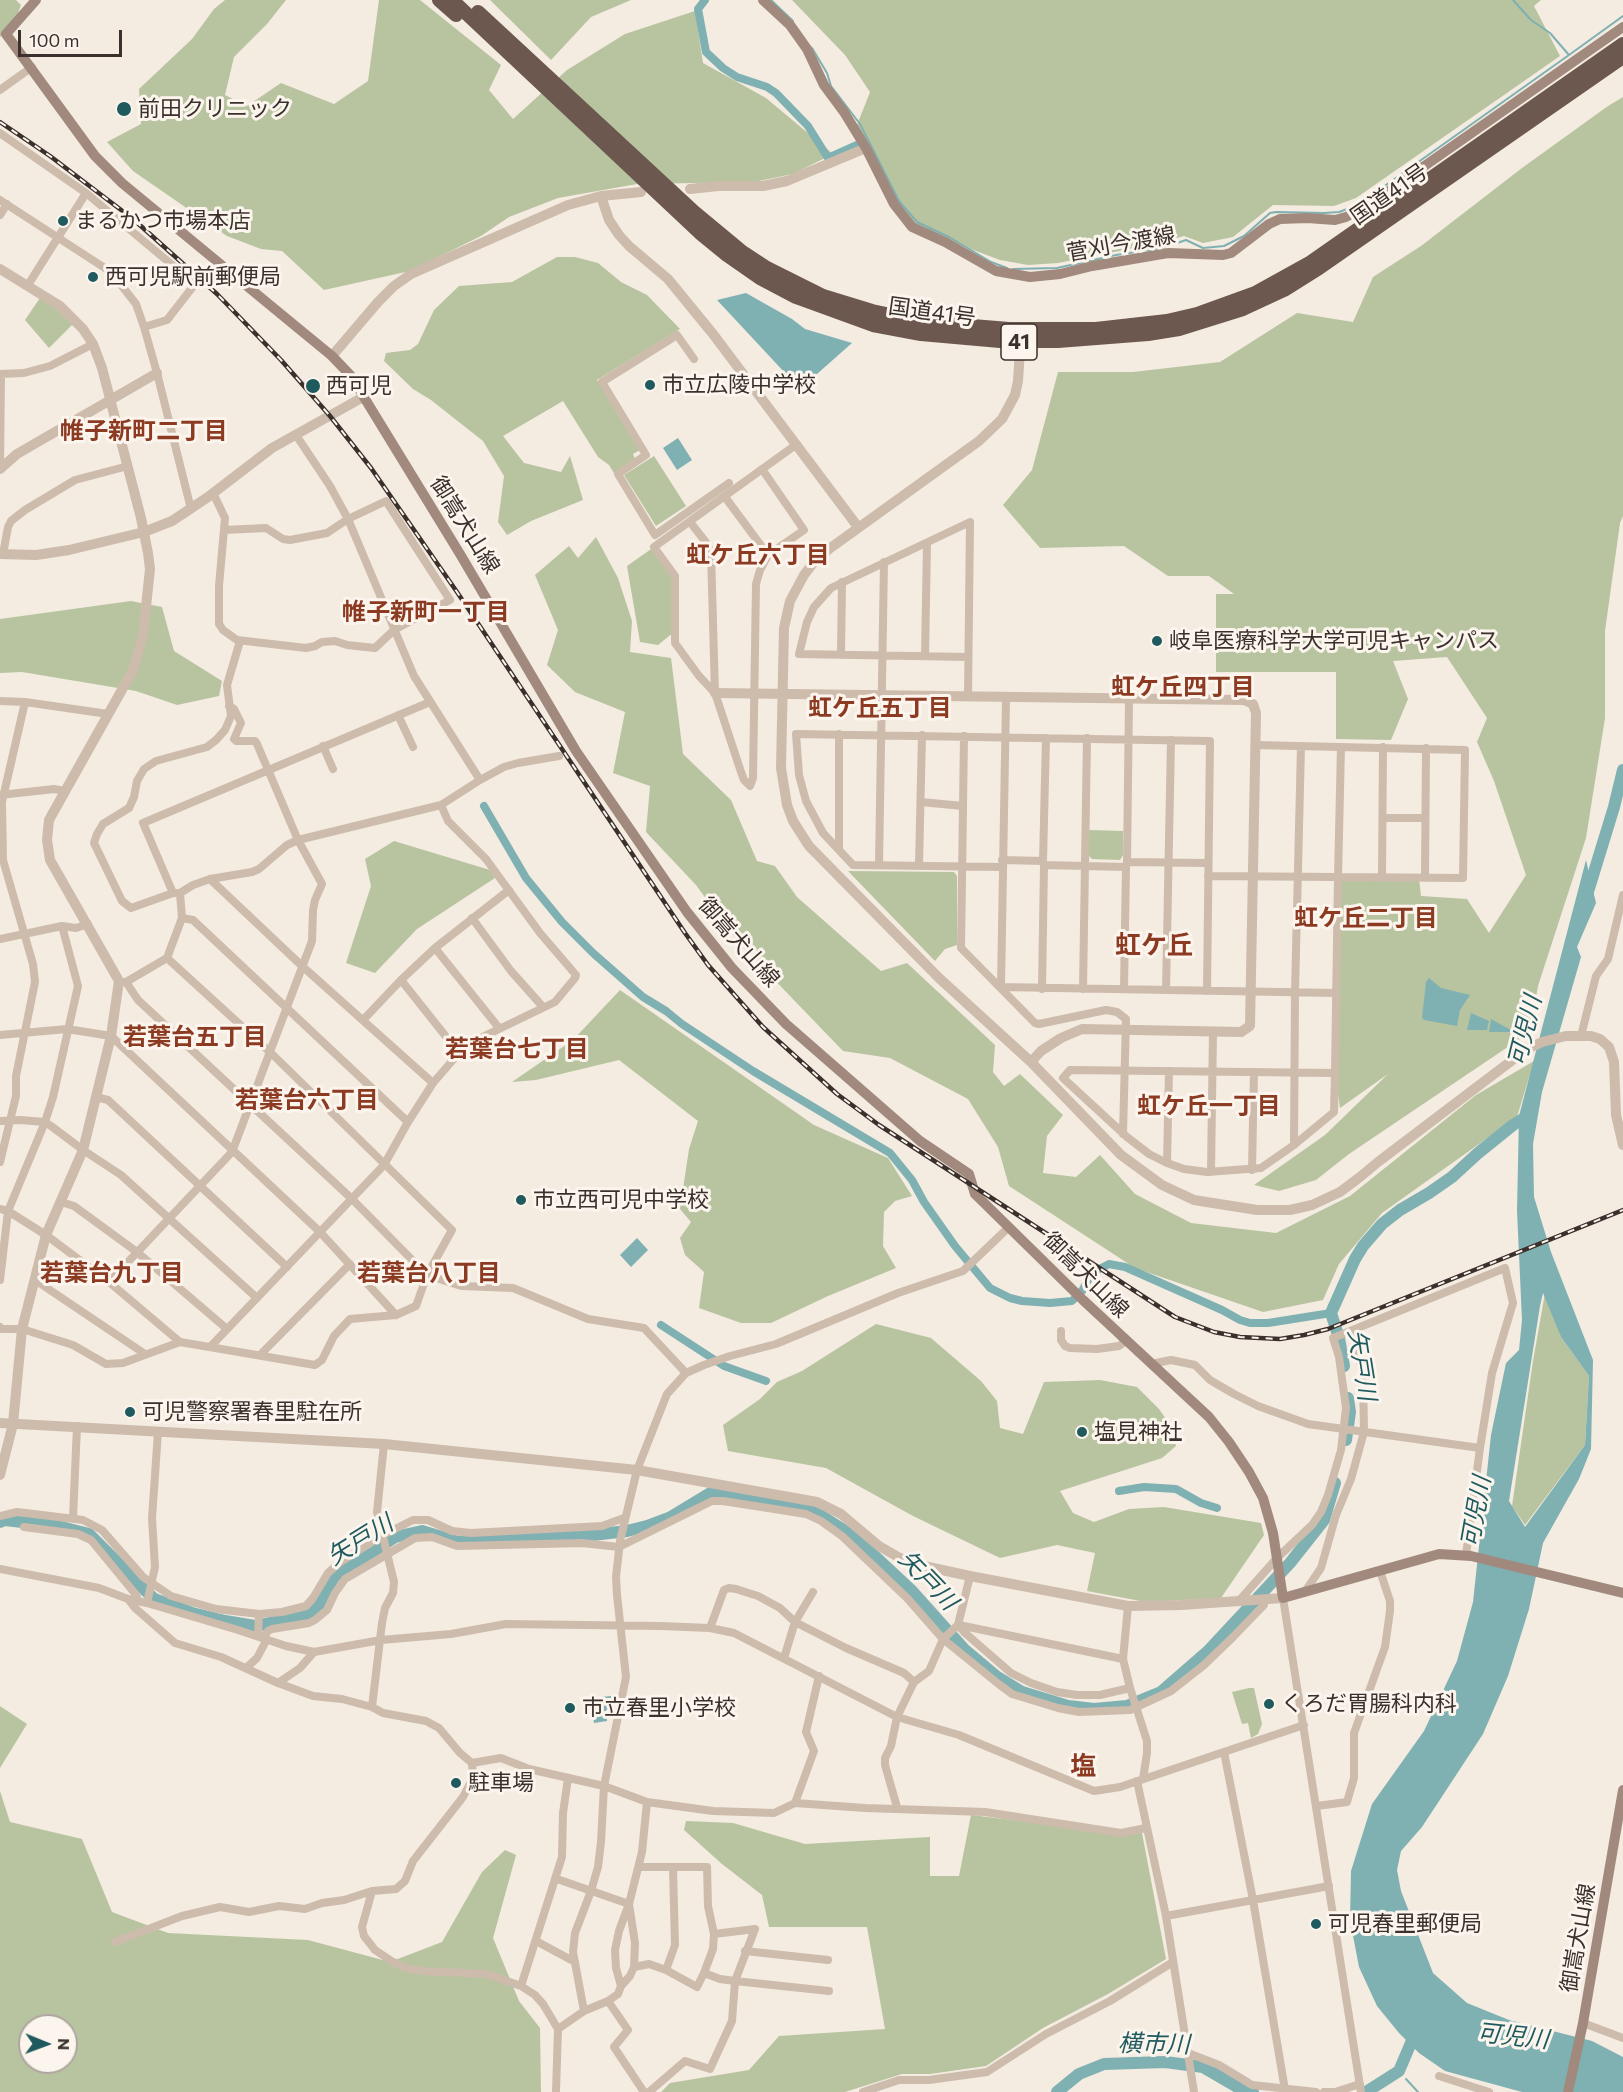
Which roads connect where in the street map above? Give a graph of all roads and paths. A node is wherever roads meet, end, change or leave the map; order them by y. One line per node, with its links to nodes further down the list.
1 (36, 0): 8 (main road, 御嵩犬山線)
2 (439, 0): 13 (highway)
3 (452, 0): 13 (highway, 国道41号 / 41)
4 (466, 0): 14 (highway, 国道41号 / 41)
5 (476, 0): 14 (highway)
6 (764, 0): 16 (main road, 菅刈今渡線)
7 (1623, 27): 16 (main road, 菅刈今渡線)
8 (3, 38): 11 (main road, 御嵩犬山線)
9 (1623, 44): 27 (highway, 国道41号 / 41)
10 (1623, 57): 27 (highway, 国道41号 / 41)
11 (32, 67): 12 (street); 29 (main road, 御嵩犬山線)
12 (0, 90)
13 (548, 90): 27 (highway, 国道41号 / 41)
14 (566, 93): 27 (highway, 国道41号 / 41)
15 (0, 133): 19 (street)
16 (866, 148): 17 (street)
17 (690, 189)
18 (641, 192): 20 (street)
19 (86, 193): 23 (street); 26 (street)
20 (601, 196): 29 (street); 36 (street)
21 (4, 202): 22 (street); 23 (street)
22 (0, 215)
23 (57, 238): 25 (street); 26 (street)
24 (0, 269): 25 (street)
25 (28, 285): 28 (street)
26 (144, 327): 31 (street)
27 (1021, 335): 46 (street)
28 (93, 344): 32 (street); 34 (street)
29 (332, 356): 33 (main road, 御嵩犬山線)
30 (694, 359): 40 (street)
31 (157, 373): 34 (street); 43 (street)
32 (0, 374): 38 (street)
33 (365, 396): 35 (street); 184 (main road, 御嵩犬山線)
34 (111, 401): 37 (street); 38 (street)
35 (296, 435): 41 (street); 44 (street)
36 (797, 444): 39 (street); 46 (street)
37 (128, 466): 48 (street); 50 (street)
38 (0, 469)
39 (762, 469): 42 (street); 51 (street)
40 (729, 483)
41 (213, 493): 43 (street); 47 (street)
42 (725, 496): 45 (street); 51 (street)
43 (191, 509): 48 (street)
44 (348, 519): 47 (street); 54 (street); 54 (street)
45 (690, 522): 60 (street); 60 (street)
46 (858, 527): 62 (street)
47 (224, 530): 55 (street)
48 (144, 532): 50 (street); 71 (street)
49 (927, 543): 52 (street); 58 (street); 59 (street)
50 (1, 554)
51 (768, 555): 61 (street)
52 (884, 562): 53 (street); 57 (street)
53 (842, 582): 56 (street); 56 (street)
54 (394, 630): 55 (street); 69 (street)
55 (240, 641): 70 (street)
56 (841, 654): 57 (street)
57 (883, 655): 58 (street); 63 (street)
58 (926, 656): 59 (street)
59 (968, 657): 64 (street)
60 (715, 693): 61 (street); 61 (street)
61 (754, 693): 62 (street)
62 (783, 694): 63 (street); 154 (street)
63 (881, 696): 64 (street); 74 (street)
64 (968, 697): 65 (street)
65 (1006, 698): 66 (street); 77 (street)
66 (1129, 699): 80 (street); 82 (street)
67 (0, 701): 68 (street)
68 (25, 702): 71 (street); 94 (street)
69 (430, 702): 72 (street); 92 (street)
70 (229, 706): 91 (street); 119 (street)
71 (108, 714): 93 (street)
72 (398, 715): 83 (street); 85 (street)
73 (840, 734): 74 (street); 101 (street); 101 (street)
74 (880, 735): 75 (street); 106 (street)
75 (922, 735): 76 (street); 95 (street)
76 (964, 736): 77 (street); 97 (street)
77 (1005, 736): 78 (street); 104 (street)
78 (1046, 738): 79 (street); 103 (street)
79 (1087, 738): 80 (street); 110 (street)
80 (1128, 739): 81 (street); 107 (street)
81 (1171, 740): 102 (street); 105 (street)
82 (1255, 745): 84 (street); 112 (street)
83 (323, 746): 90 (street); 91 (street)
84 (1301, 746): 86 (street); 113 (street)
85 (413, 747)
86 (1341, 747): 87 (street); 114 (street)
87 (1383, 747): 88 (street); 98 (street)
88 (1426, 748): 99 (street); 116 (street)
89 (559, 756): 92 (street)
90 (333, 769)
91 (267, 770): 100 (street); 119 (street)
92 (480, 780): 96 (street)
93 (65, 791): 94 (street); 123 (street)
94 (2, 794): 125 (street)
95 (921, 802): 97 (street); 108 (street)
96 (441, 805): 100 (street); 118 (street)
97 (963, 806): 109 (street)
98 (1383, 818): 99 (street); 115 (street)
99 (1425, 818): 116 (street)
100 (298, 840): 117 (street); 129 (street)
101 (839, 850): 106 (street)
102 (1167, 862): 105 (street); 107 (street); 136 (street)
103 (1043, 863): 104 (street); 110 (street); 133 (street)
104 (1003, 864): 109 (street); 132 (street)
105 (1208, 864): 111 (street)
106 (879, 865): 108 (street)
107 (1126, 865): 110 (street); 135 (street)
108 (919, 866): 109 (street)
109 (961, 866): 132 (street)
110 (1085, 866): 134 (street)
111 (1208, 876): 112 (street); 137 (street)
112 (1253, 877): 113 (street); 138 (street)
113 (1298, 877): 114 (street); 139 (street)
114 (1338, 877): 115 (street); 140 (street)
115 (1382, 878): 116 (street)
116 (1425, 878)
117 (210, 879): 119 (street); 129 (street)
118 (509, 890): 122 (street); 142 (street)
119 (177, 893): 121 (street)
120 (1623, 895): 151 (street)
121 (182, 918): 128 (street); 141 (street)
122 (472, 918): 127 (street); 142 (street)
123 (88, 924): 124 (street); 131 (street)
124 (62, 926): 125 (street); 145 (street)
125 (24, 934): 126 (street); 148 (street)
126 (0, 939)
127 (435, 948): 130 (street); 144 (street)
128 (167, 958): 131 (street); 152 (street)
129 (302, 966): 141 (street); 143 (street)
130 (401, 980): 143 (street); 153 (street)
131 (122, 982): 150 (street); 163 (street)
132 (1001, 987): 133 (street); 146 (street)
133 (1042, 989): 134 (street)
134 (1083, 989): 135 (street)
135 (1124, 989): 136 (street)
136 (1166, 990): 137 (street)
137 (1207, 991): 138 (street)
138 (1251, 992): 139 (street); 147 (street)
139 (1295, 992): 140 (street); 159 (street)
140 (1336, 993): 160 (street)
141 (286, 1007): 152 (street); 168 (street)
142 (543, 1007): 144 (street)
143 (363, 1020): 161 (street)
144 (499, 1028): 153 (street)
145 (67, 1029): 148 (street); 150 (street); 167 (street)
146 (1126, 1029): 147 (street); 154 (street); 155 (street)
147 (1213, 1031): 157 (street)
148 (25, 1033): 149 (street); 165 (street)
149 (0, 1035)
150 (111, 1036): 162 (street); 173 (street)
151 (1581, 1036): 154 (street); 164 (street)
152 (270, 1052): 163 (street); 176 (street)
153 (459, 1053): 161 (street)
154 (1031, 1062)
155 (1125, 1070): 156 (street); 169 (street); 169 (street)
156 (1169, 1071): 157 (street); 175 (street)
157 (1212, 1072): 158 (street); 178 (street)
158 (1254, 1072): 159 (street); 177 (street)
159 (1294, 1073): 160 (street); 170 (street)
160 (1335, 1073): 170 (street)
161 (433, 1083): 168 (street)
162 (96, 1097): 172 (street); 179 (street)
163 (250, 1105): 173 (street); 180 (street)
164 (1619, 1116): 171 (street)
165 (10, 1120): 166 (street); 167 (street); 174 (street)
166 (0, 1122)
167 (45, 1122): 172 (street); 182 (street)
168 (408, 1122): 176 (street)
169 (1123, 1134): 175 (street)
170 (1294, 1145): 177 (street)
171 (1623, 1145)
172 (83, 1150): 181 (street); 183 (street)
173 (232, 1152): 179 (street); 185 (street)
174 (0, 1162)
175 (1167, 1163): 178 (street)
176 (384, 1165): 180 (street); 190 (street)
177 (1252, 1170): 178 (street)
178 (1211, 1172)
179 (201, 1185): 183 (street); 189 (street)
180 (352, 1199): 185 (street); 190 (street)
181 (61, 1202): 186 (street); 187 (street)
182 (4, 1210): 186 (street); 191 (street)
183 (169, 1218): 187 (street); 194 (street)
184 (1009, 1227): 201 (main road, 御嵩犬山線); 207 (street)
185 (320, 1232): 188 (street); 189 (street)
186 (46, 1235): 192 (street); 193 (street)
187 (137, 1252): 193 (street); 198 (street)
188 (350, 1264): 195 (street); 205 (street)
189 (287, 1267): 194 (street)
190 (427, 1275): 195 (street); 207 (street)
191 (0, 1280)
192 (35, 1280): 197 (street); 204 (street)
193 (109, 1282): 202 (street)
194 (257, 1298): 198 (street)
195 (396, 1315): 205 (street)
196 (0, 1327): 197 (street)
197 (22, 1329): 204 (street); 209 (street)
198 (227, 1329): 203 (street)
199 (1061, 1331): 201 (street)
200 (1352, 1331): 211 (street); 212 (street); 215 (street)
201 (1126, 1341): 206 (main road, 御嵩犬山線)
202 (180, 1342): 203 (street); 204 (street)
203 (211, 1346): 205 (street)
204 (145, 1354)
205 (260, 1355)
206 (1151, 1364): 211 (street); 226 (main road, 御嵩犬山線)
207 (686, 1373): 216 (street)
208 (0, 1423): 209 (street)
209 (13, 1424): 210 (street); 217 (street)
210 (77, 1426): 213 (street); 219 (street)
211 (1344, 1430): 212 (street); 226 (street)
212 (1362, 1431): 215 (street); 232 (street)
213 (158, 1432): 214 (street); 230 (street)
214 (384, 1444): 216 (street); 222 (street)
215 (1479, 1448): 225 (street)
216 (637, 1470): 220 (street); 229 (street)
217 (0, 1475)
218 (0, 1516): 219 (street)
219 (73, 1518): 230 (street)
220 (624, 1518): 222 (street); 223 (street)
221 (24, 1527): 235 (street)
222 (383, 1534): 224 (street); 240 (street)
223 (619, 1544): 224 (street); 242 (street); 246 (street)
224 (387, 1553): 245 (street); 247 (street)
225 (1469, 1556): 228 (main road); 233 (main road)
226 (1277, 1558): 234 (main road, 御嵩犬山線); 237 (street)
227 (0, 1569): 235 (street)
228 (1380, 1571): 232 (main road); 268 (street)
229 (970, 1576): 239 (street); 243 (street)
230 (152, 1582): 238 (street); 240 (street)
231 (813, 1592): 241 (street)
232 (1304, 1593): 234 (main road)
233 (1623, 1593)
234 (1283, 1598): 236 (street); 259 (street)
235 (132, 1600): 238 (street); 251 (street)
236 (1264, 1600): 237 (street); 257 (street)
237 (1238, 1602): 239 (street)
238 (147, 1603): 245 (street)
239 (1128, 1606): 250 (street)
240 (259, 1614): 245 (street)
241 (795, 1622): 244 (street); 249 (street); 253 (street)
242 (621, 1625): 244 (street); 247 (street); 264 (street)
243 (958, 1625): 246 (street); 250 (street); 255 (street)
244 (710, 1628): 249 (street)
245 (263, 1638): 248 (street); 251 (street)
246 (943, 1639): 253 (street); 257 (street)
247 (381, 1640): 248 (street); 256 (street)
248 (314, 1652): 254 (street)
249 (784, 1658): 252 (street)
250 (1123, 1659): 255 (street)
251 (246, 1668): 254 (street)
252 (819, 1676): 258 (street); 267 (street)
253 (914, 1682): 258 (street)
254 (278, 1683): 256 (street)
255 (1130, 1688): 257 (street)
256 (372, 1707): 261 (street)
257 (1136, 1708): 263 (street)
258 (897, 1717): 263 (street); 269 (street)
259 (1304, 1725): 260 (street); 268 (street)
260 (1224, 1752): 263 (street); 278 (street)
261 (472, 1763): 262 (street); 277 (street)
262 (568, 1778): 264 (street); 274 (street)
263 (1140, 1780): 271 (street)
264 (604, 1786): 266 (street); 276 (street)
265 (1623, 1790): 270 (main road, 御嵩犬山線)
266 (647, 1802): 267 (street); 272 (street)
267 (795, 1803): 269 (street)
268 (1317, 1806): 275 (street)
269 (897, 1808): 271 (street)
270 (1621, 1817): 297 (main road, 御嵩犬山線)
271 (1146, 1828): 280 (street)
272 (639, 1867): 273 (street); 279 (street)
273 (673, 1868): 281 (street); 289 (street)
274 (557, 1879): 276 (street); 282 (street)
275 (1329, 1886): 278 (street); 302 (street)
276 (591, 1891): 279 (street); 286 (street)
277 (372, 1892): 283 (street); 292 (street)
278 (1253, 1900): 280 (street); 303 (street)
279 (629, 1904): 288 (street); 293 (street)
280 (1166, 1916): 287 (street)
281 (714, 1934): 284 (street); 290 (street)
282 (536, 1941): 286 (street); 292 (street)
283 (115, 1942)
284 (745, 1951): 285 (street); 291 (street)
285 (828, 1960)
286 (575, 1962): 296 (street)
287 (1173, 1962): 300 (street); 306 (street)
288 (634, 1967): 289 (street); 293 (street)
289 (666, 1970): 290 (street)
290 (704, 1973): 291 (street)
291 (735, 1982): 294 (street); 305 (street)
292 (521, 1986): 298 (street)
293 (621, 1986): 295 (street)
294 (830, 1991)
295 (609, 2001): 296 (street); 305 (street)
296 (584, 2011): 298 (street)
297 (1583, 2023): 299 (street); 311 (main road, 御嵩犬山線)
298 (558, 2029): 304 (street)
299 (1623, 2038)
300 (1188, 2053): 303 (street); 307 (street)
301 (1439, 2076): 310 (street)
302 (1361, 2088): 309 (street)
303 (1285, 2090): 308 (street)
304 (556, 2092)
305 (646, 2092)
306 (863, 2092)
307 (1194, 2092)
308 (1316, 2092)
309 (1324, 2092)
310 (1489, 2092)
311 (1568, 2092)

